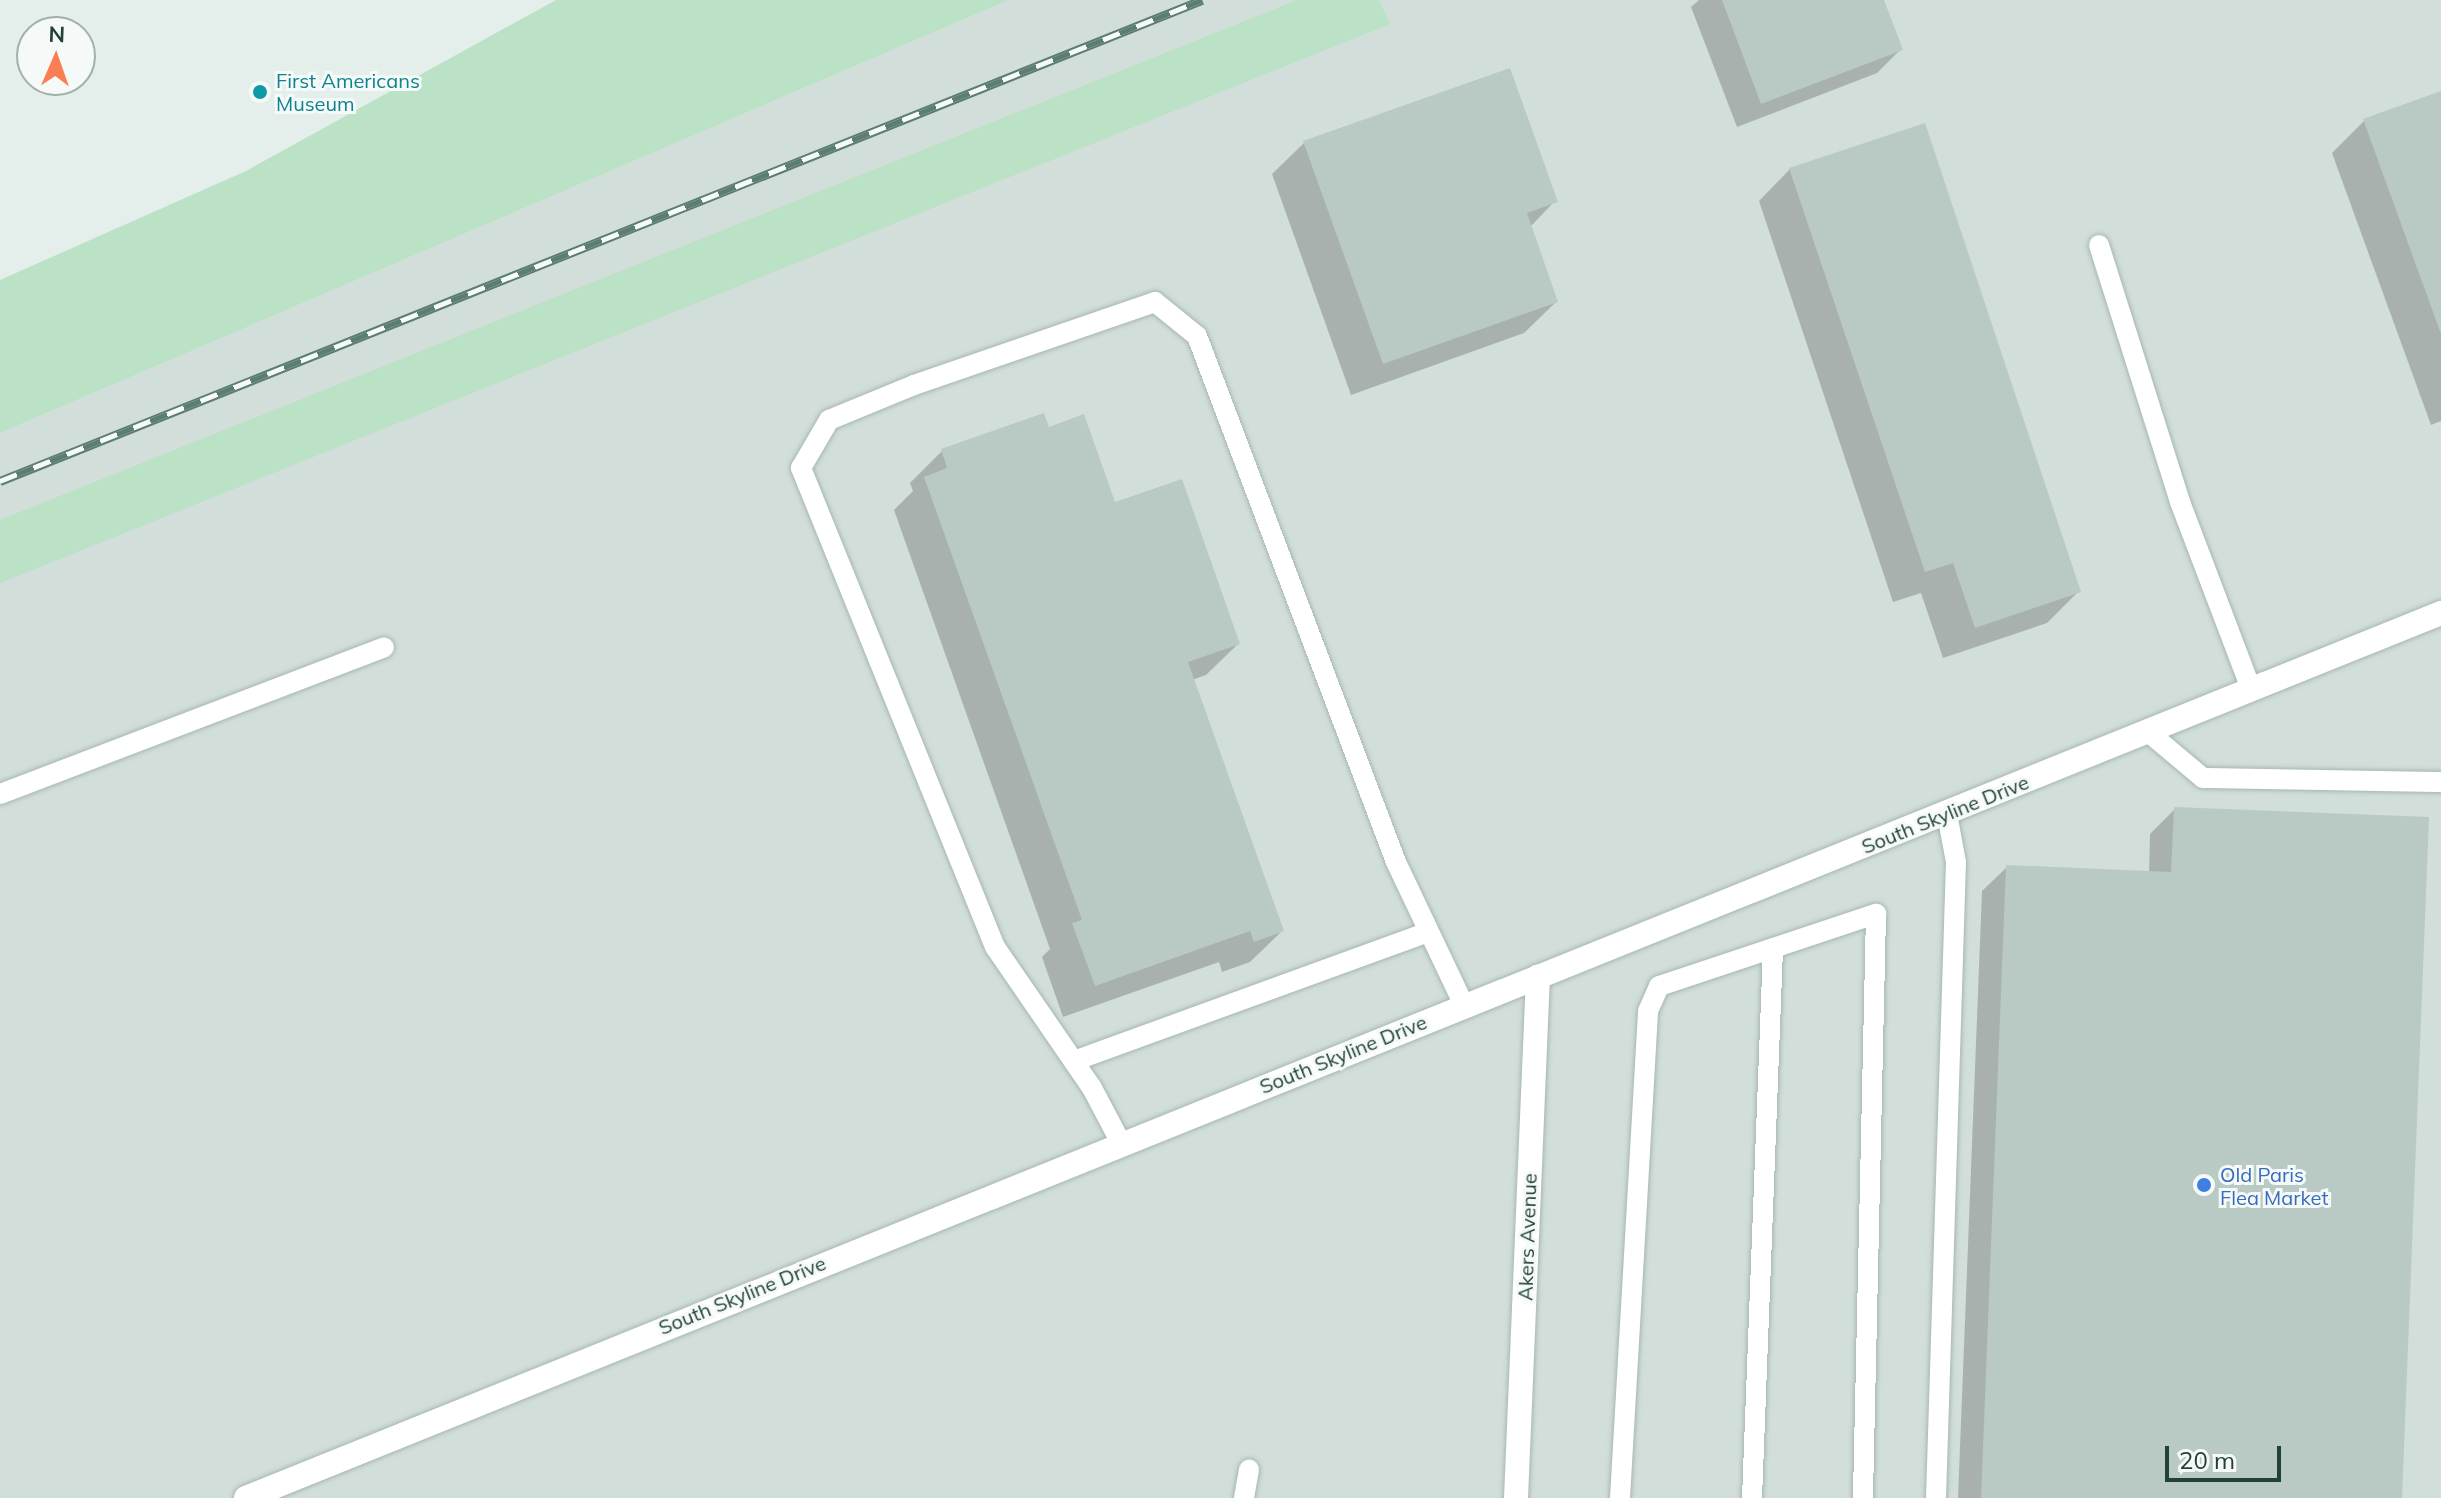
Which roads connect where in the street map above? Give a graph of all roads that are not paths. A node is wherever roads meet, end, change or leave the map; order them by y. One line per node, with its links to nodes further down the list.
1 (2099, 245): 4 (lane)
2 (2441, 613): 4 (street, South Skyline Drive)
3 (384, 647): 7 (lane)
4 (2251, 689): 5 (street, South Skyline Drive)
5 (2147, 731): 6 (lane); 8 (street, South Skyline Drive)
6 (2441, 782)
7 (0, 794)
8 (1947, 814): 11 (street, South Skyline Drive); 22 (lane)
9 (1428, 932): 12 (lane); 13 (lane); 13 (lane)
10 (1773, 948): 19 (lane); 20 (lane); 21 (lane)
11 (1538, 976): 12 (street, South Skyline Drive); 18 (street, Akers Avenue)
12 (1464, 1005): 14 (street, South Skyline Drive)
13 (1074, 1061): 14 (lane)
14 (1121, 1143): 16 (street, South Skyline Drive)
15 (1249, 1469): 17 (lane)
16 (246, 1498)
17 (1244, 1498)
18 (1516, 1498)
19 (1620, 1498)
20 (1752, 1498)
21 (1863, 1498)
22 (1936, 1498)

